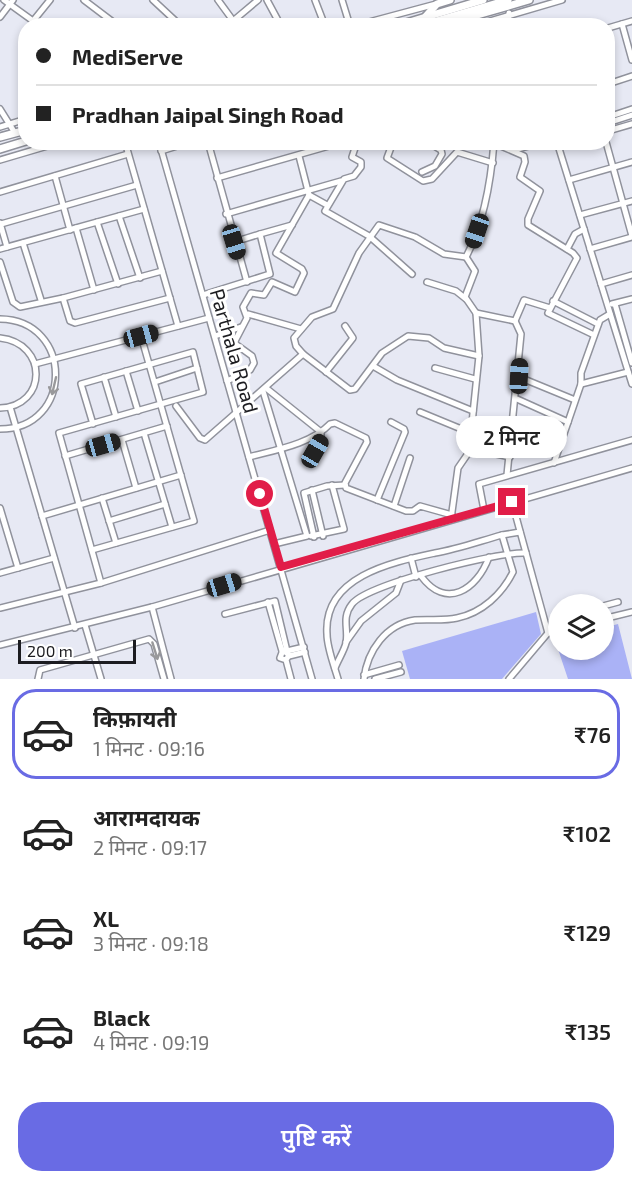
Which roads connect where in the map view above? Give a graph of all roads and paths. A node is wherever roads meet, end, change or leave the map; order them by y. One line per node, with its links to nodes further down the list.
1 (4, 0): 15 (street)
2 (50, 0): 22 (street)
3 (84, 0): 23 (street)
4 (153, 0): 24 (street)
5 (219, 0): 25 (street)
6 (258, 0): 26 (street)
7 (267, 0): 27 (street)
8 (315, 0): 28 (street)
9 (342, 0): 29 (street)
10 (421, 0): 18 (street)
11 (450, 0): 17 (main road)
12 (483, 0): 32 (main road)
13 (530, 0): 16 (main road)
14 (562, 0): 19 (street)
15 (11, 3): 20 (street); 21 (street)
16 (508, 3): 19 (street); 33 (main road)
17 (437, 4): 18 (street); 31 (main road)
18 (423, 8): 30 (street)
19 (509, 15): 34 (street); 35 (street)
20 (0, 17)
21 (29, 18)
22 (35, 18)
23 (107, 18)
24 (173, 18)
25 (232, 18)
26 (240, 18)
27 (277, 18)
28 (322, 18)
29 (349, 18)
30 (384, 18)
31 (432, 18)
32 (440, 18)
33 (446, 18)
34 (499, 18)
35 (509, 18)
36 (632, 21): 37 (street)
37 (622, 24): 38 (street); 39 (street)
38 (615, 26)
39 (632, 60)
40 (632, 76): 41 (street)
41 (615, 82)
42 (0, 109): 48 (street)
43 (632, 109): 44 (street)
44 (615, 115)
45 (632, 115): 46 (street)
46 (615, 121)
47 (18, 122): 48 (street)
48 (10, 124): 50 (street); 53 (street)
49 (632, 124): 51 (street)
50 (0, 127)
51 (615, 129)
52 (18, 132): 53 (main road)
53 (15, 133): 54 (main road)
54 (0, 137)
55 (18, 143): 56 (main road)
56 (0, 148)
57 (34, 150): 72 (street)
58 (127, 150): 70 (street)
59 (164, 150): 69 (street)
60 (209, 150): 78 (street)
61 (317, 150): 71 (street)
62 (354, 150): 80 (street)
63 (390, 150): 74 (street)
64 (441, 150): 76 (street)
65 (494, 150): 74 (street)
66 (513, 150): 104 (street)
67 (560, 150): 79 (street)
68 (608, 150): 75 (street)
69 (161, 151): 121 (street, Parthala Road)
70 (128, 154): 77 (street); 81 (street)
71 (299, 156): 78 (street); 83 (street)
72 (0, 160)
73 (632, 162): 75 (street)
74 (493, 163): 107 (street)
75 (613, 168): 79 (street); 85 (street)
76 (422, 172)
77 (55, 176): 82 (street); 87 (street)
78 (217, 178): 89 (street)
79 (569, 180): 90 (street)
80 (341, 181): 83 (street); 86 (street)
81 (137, 184): 87 (street); 88 (street)
82 (0, 192)
83 (309, 192): 86 (street); 89 (street); 94 (street)
84 (632, 201): 85 (street)
85 (623, 203): 90 (street); 99 (street)
86 (327, 205): 98 (street)
87 (63, 206): 93 (street); 95 (street)
88 (144, 209): 91 (street); 110 (street)
89 (226, 214): 100 (street)
90 (580, 215): 96 (street)
91 (119, 216): 92 (street); 114 (street)
92 (98, 222): 95 (street); 118 (street)
93 (0, 223): 102 (street)
94 (292, 225): 97 (street); 106 (street)
95 (73, 229): 101 (street); 120 (street)
96 (584, 229): 104 (street); 105 (street)
97 (260, 234): 100 (street); 109 (street)
98 (369, 236): 107 (street); 112 (street); 141 (street)
99 (632, 237): 105 (street)
100 (234, 242): 115 (street)
101 (23, 243): 102 (street); 125 (street)
102 (7, 247): 103 (street)
103 (0, 249)
104 (567, 249): 127 (street)
105 (590, 249): 119 (street)
106 (276, 250): 109 (street); 116 (street)
107 (466, 257): 126 (street)
108 (0, 262): 125 (street)
109 (269, 262): 111 (street)
110 (162, 271): 114 (street); 123 (street)
111 (269, 274): 115 (street); 116 (street)
112 (412, 274)
113 (632, 275): 119 (street)
114 (140, 278): 118 (street)
115 (247, 282): 121 (street)
116 (272, 282): 132 (street)
117 (427, 282): 126 (street)
118 (118, 284): 120 (street)
119 (601, 284): 129 (street)
120 (94, 290): 122 (street)
121 (203, 295): 134 (street, Parthala Road)
122 (63, 298): 123 (street); 125 (street)
123 (170, 298): 138 (street)
124 (632, 299): 128 (street)
125 (41, 300)
126 (466, 300): 131 (street)
127 (553, 301): 130 (street); 137 (street)
128 (615, 304): 129 (street); 147 (street)
129 (608, 306): 133 (street)
130 (550, 308): 136 (street); 142 (street)
131 (476, 313): 136 (street); 149 (street)
132 (248, 314): 140 (street); 141 (street)
133 (610, 314): 137 (street); 159 (street)
134 (209, 318): 138 (street); 144 (street, Parthala Road)
135 (0, 319): 150 (street)
136 (515, 321): 160 (street)
137 (598, 324): 142 (street)
138 (178, 326): 143 (street)
139 (345, 326): 158 (street)
140 (242, 327): 144 (street); 163 (street)
141 (301, 329): 148 (street)
142 (594, 335): 165 (street)
143 (141, 336): 150 (street); 153 (street)
144 (215, 336): 163 (street, Parthala Road)
145 (632, 337): 147 (street)
146 (0, 338): 152 (street)
147 (624, 339): 151 (street)
148 (303, 354): 158 (street); 167 (street)
149 (479, 356): 154 (street); 162 (street)
150 (55, 359): 152 (street); 183 (street, one-way to 183)
151 (632, 363)
152 (35, 364): 172 (street)
153 (150, 364): 155 (street); 157 (street); 164 (street)
154 (373, 366): 158 (street); 175 (street)
155 (197, 368): 164 (street); 170 (street)
156 (435, 368): 162 (street)
157 (126, 371): 161 (street); 174 (street)
158 (326, 372)
159 (628, 372): 165 (street); 166 (street)
160 (519, 376): 168 (street); 169 (street)
161 (104, 377): 178 (street); 181 (street)
162 (475, 379): 175 (street)
163 (227, 381): 176 (street, Parthala Road)
164 (155, 382): 170 (street)
165 (581, 384): 169 (street)
166 (632, 384)
167 (265, 389): 176 (street); 186 (street); 191 (street)
168 (517, 399): 180 (street); 185 (street)
169 (575, 400): 180 (street)
170 (161, 404): 174 (street); 182 (street)
171 (176, 406): 176 (street)
172 (10, 407): 173 (street); 183 (street)
173 (0, 408)
174 (138, 411): 178 (street)
175 (473, 411): 188 (street)
176 (236, 412): 195 (street, Parthala Road)
177 (420, 412): 188 (street)
178 (116, 417): 181 (street)
179 (392, 422): 209 (street)
180 (568, 422): 193 (street)
181 (93, 424): 194 (street)
182 (167, 426): 187 (street); 201 (street)
183 (16, 428): 184 (street); 216 (street)
184 (0, 429)
185 (513, 431): 193 (street); 196 (street)
186 (321, 432): 191 (street); 198 (street); 205 (street)
187 (144, 433): 189 (street); 203 (street)
188 (471, 433): 192 (street)
189 (122, 440): 194 (street); 206 (street)
190 (632, 440): 199 (street)
191 (282, 448): 195 (street); 223 (street)
192 (469, 448): 196 (street); 217 (street)
193 (558, 450): 199 (street)
194 (65, 456): 212 (street)
195 (249, 457): 220 (street, Parthala Road)
196 (510, 457): 202 (street)
197 (410, 458): 213 (street)
198 (308, 463)
199 (554, 463): 202 (street)
200 (632, 468): 210 (street)
201 (181, 475): 203 (street); 219 (street)
202 (507, 475): 215 (street)
203 (158, 482): 206 (street); 211 (street)
204 (332, 485): 205 (street); 207 (street); 224 (street)
205 (345, 485): 209 (street)
206 (136, 488): 208 (street)
207 (312, 490): 224 (street); 225 (street)
208 (102, 498): 212 (street); 218 (street)
209 (377, 500): 213 (street)
210 (512, 502): 215 (street); 221 (street)
211 (165, 504): 218 (street); 219 (street)
212 (79, 505): 216 (street); 228 (street)
213 (394, 506): 217 (street)
214 (0, 508): 235 (street)
215 (484, 510): 217 (street)
216 (42, 516): 232 (street)
217 (452, 517): 234 (street)
218 (109, 520): 226 (street)
219 (172, 527): 226 (street)
220 (270, 530): 227 (street, Parthala Road); 239 (street)
221 (520, 532): 222 (street); 230 (street)
222 (502, 535): 229 (street); 233 (street)
223 (307, 536): 225 (street); 227 (street)
224 (323, 536): 225 (street)
225 (314, 537)
226 (116, 543): 228 (street)
227 (274, 544): 234 (street, Parthala Road)
228 (92, 550): 239 (street)
229 (508, 553): 230 (street); 231 (street); 262 (street)
230 (526, 553): 253 (street)
231 (489, 557): 237 (street); 237 (street)
232 (54, 558): 235 (street); 240 (street)
233 (411, 558): 237 (street); 260 (street)
234 (281, 567): 242 (street, Parthala Road); 246 (street)
235 (18, 568): 236 (street)
236 (0, 573)
237 (419, 576): 238 (street)
238 (401, 580): 254 (street); 254 (street)
239 (101, 583): 240 (street)
240 (64, 591): 247 (street); 252 (street)
241 (268, 602): 245 (street); 249 (street); 258 (street)
242 (291, 602): 245 (street); 256 (street, Parthala Road)
243 (618, 602): 244 (street)
244 (614, 603)
245 (277, 605): 258 (street)
246 (152, 607): 251 (street); 266 (street)
247 (0, 608)
248 (632, 612): 250 (street)
249 (225, 614)
250 (614, 616)
251 (85, 625): 252 (street); 257 (street)
252 (75, 628): 255 (street)
253 (548, 633): 271 (street)
254 (346, 642): 260 (street)
255 (0, 645)
256 (304, 650): 258 (street); 268 (street, Parthala Road)
257 (94, 654): 263 (street); 264 (street); 265 (street, one-way to 265)
258 (286, 655): 267 (street)
259 (399, 664): 262 (street)
260 (335, 668): 269 (street)
261 (401, 672): 270 (street)
262 (364, 677)
263 (38, 679)
264 (100, 679)
265 (164, 679)
266 (171, 679)
267 (290, 679)
268 (312, 679)
269 (338, 679)
270 (375, 679)
271 (509, 679)

